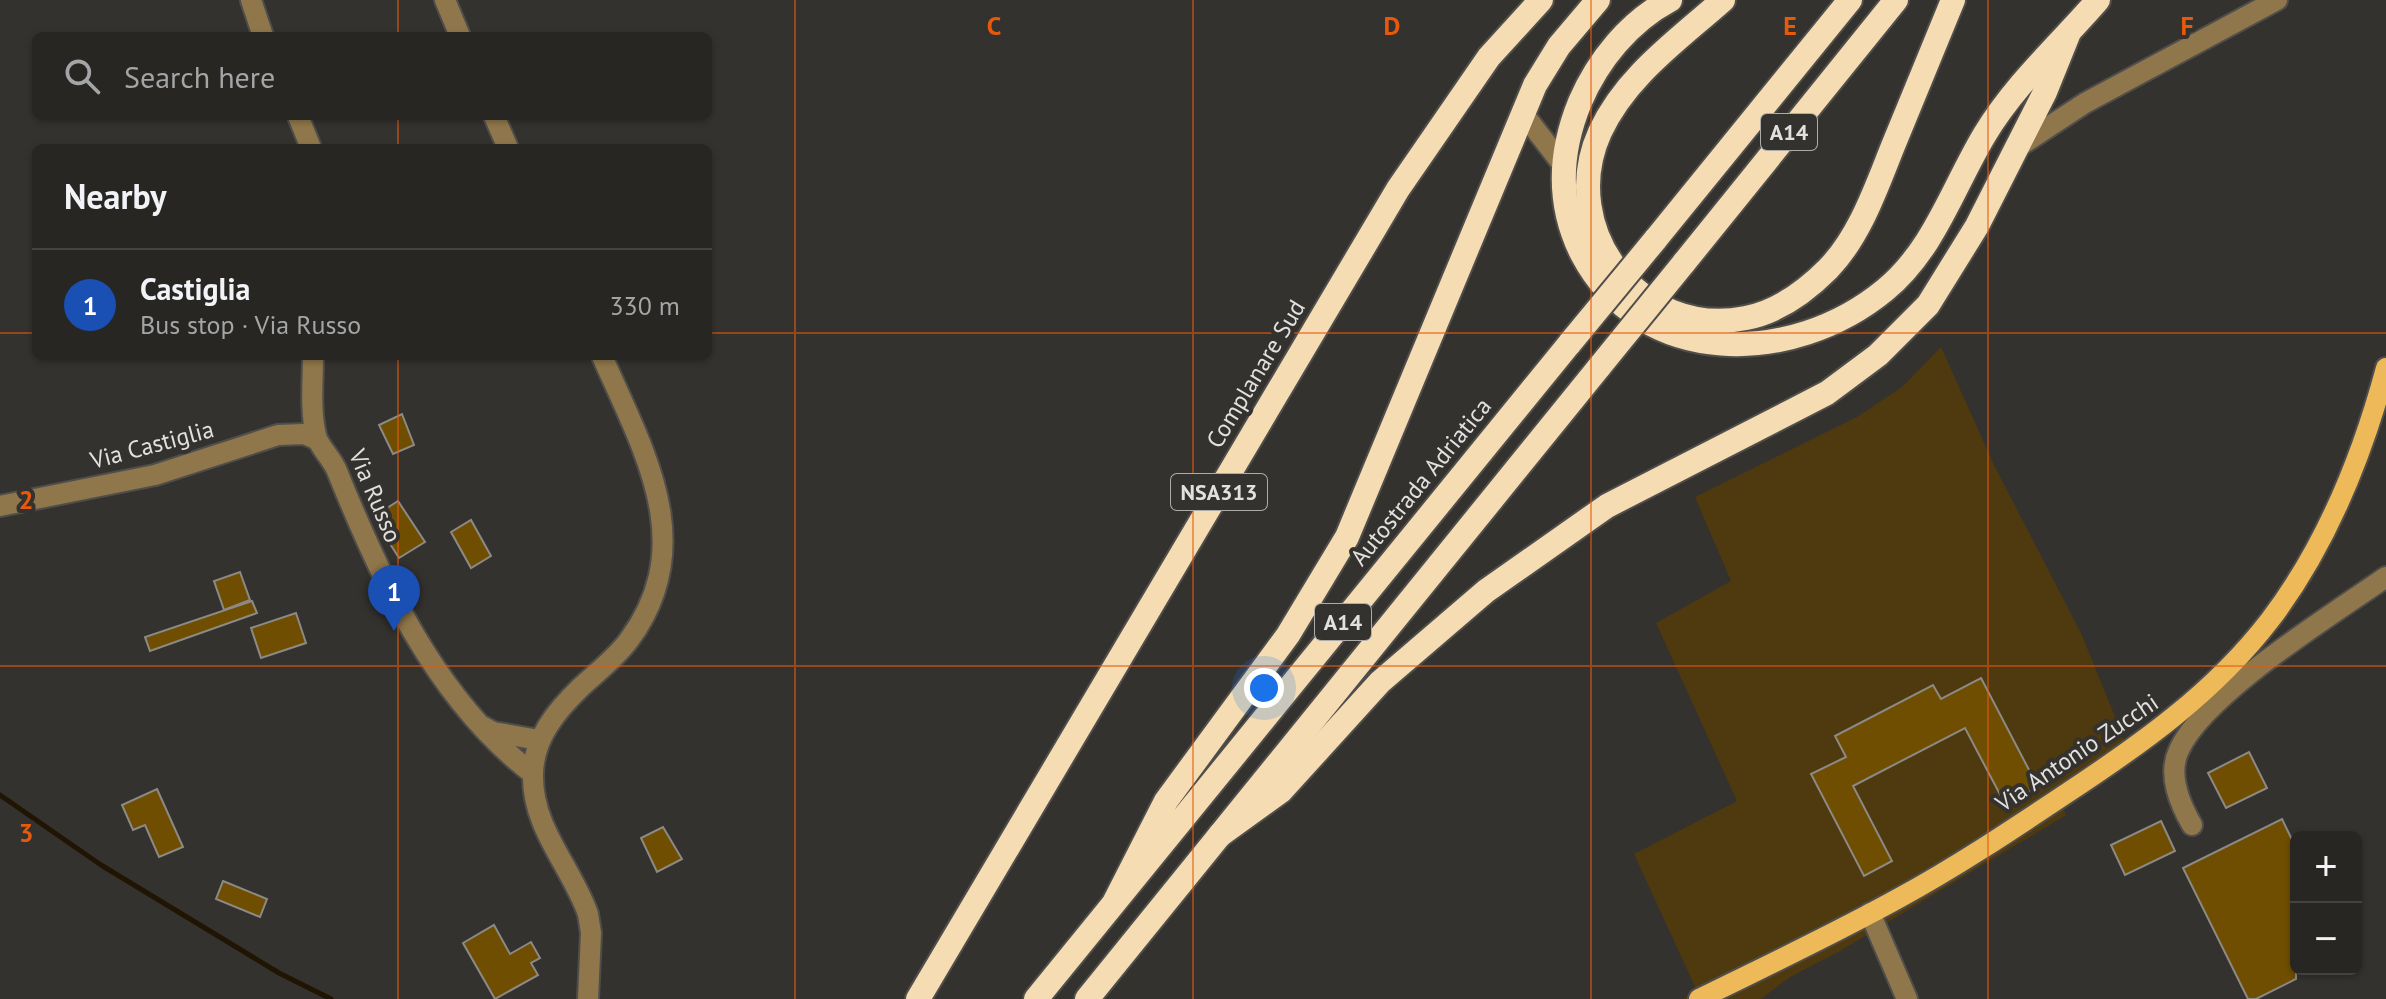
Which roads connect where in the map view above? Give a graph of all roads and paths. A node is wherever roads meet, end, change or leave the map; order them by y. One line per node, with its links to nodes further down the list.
1 (251, 0): 12 (street)
2 (445, 0): 13 (street)
3 (1541, 0): 36 (highway, Complanare Sud / NSA313)
4 (1598, 0): 15 (highway)
5 (1670, 0): 21 (highway)
6 (1723, 0): 9 (highway)
7 (1850, 0): 33 (highway, Autostrada Adriatica / A14, bridge)
8 (1896, 0): 32 (highway, A14, bridge)
9 (1953, 0)
10 (2098, 0): 14 (highway)
11 (2277, 0): 20 (street)
12 (262, 32)
13 (458, 32)
14 (2068, 35): 20 (highway); 21 (highway)
15 (1522, 112): 21 (street); 33 (highway)
16 (300, 120): 18 (street)
17 (496, 120): 19 (street)
18 (309, 144)
19 (506, 144)
20 (2015, 149): 32 (highway)
21 (1563, 165)
22 (313, 360): 25 (street, Via Russo)
23 (604, 360): 29 (street)
24 (2385, 376): 34 (main road, Via Antonio Zucchi)
25 (316, 439): 26 (street, Via Castiglia); 28 (street, Via Russo)
26 (0, 506)
27 (2386, 577): 31 (street, Via Antonio Zucchi)
28 (482, 725): 29 (street); 30 (street, Via Russo)
29 (539, 740): 30 (street)
30 (532, 773): 35 (street)
31 (2192, 825)
32 (1220, 835): 38 (highway, A14)
33 (1115, 901): 37 (highway, Autostrada Adriatica / A14)
34 (1870, 913): 39 (main road, Via Antonio Zucchi); 40 (street)
35 (588, 999)
36 (918, 999)
37 (1036, 999)
38 (1087, 999)
39 (1699, 999)
40 (1907, 999)

